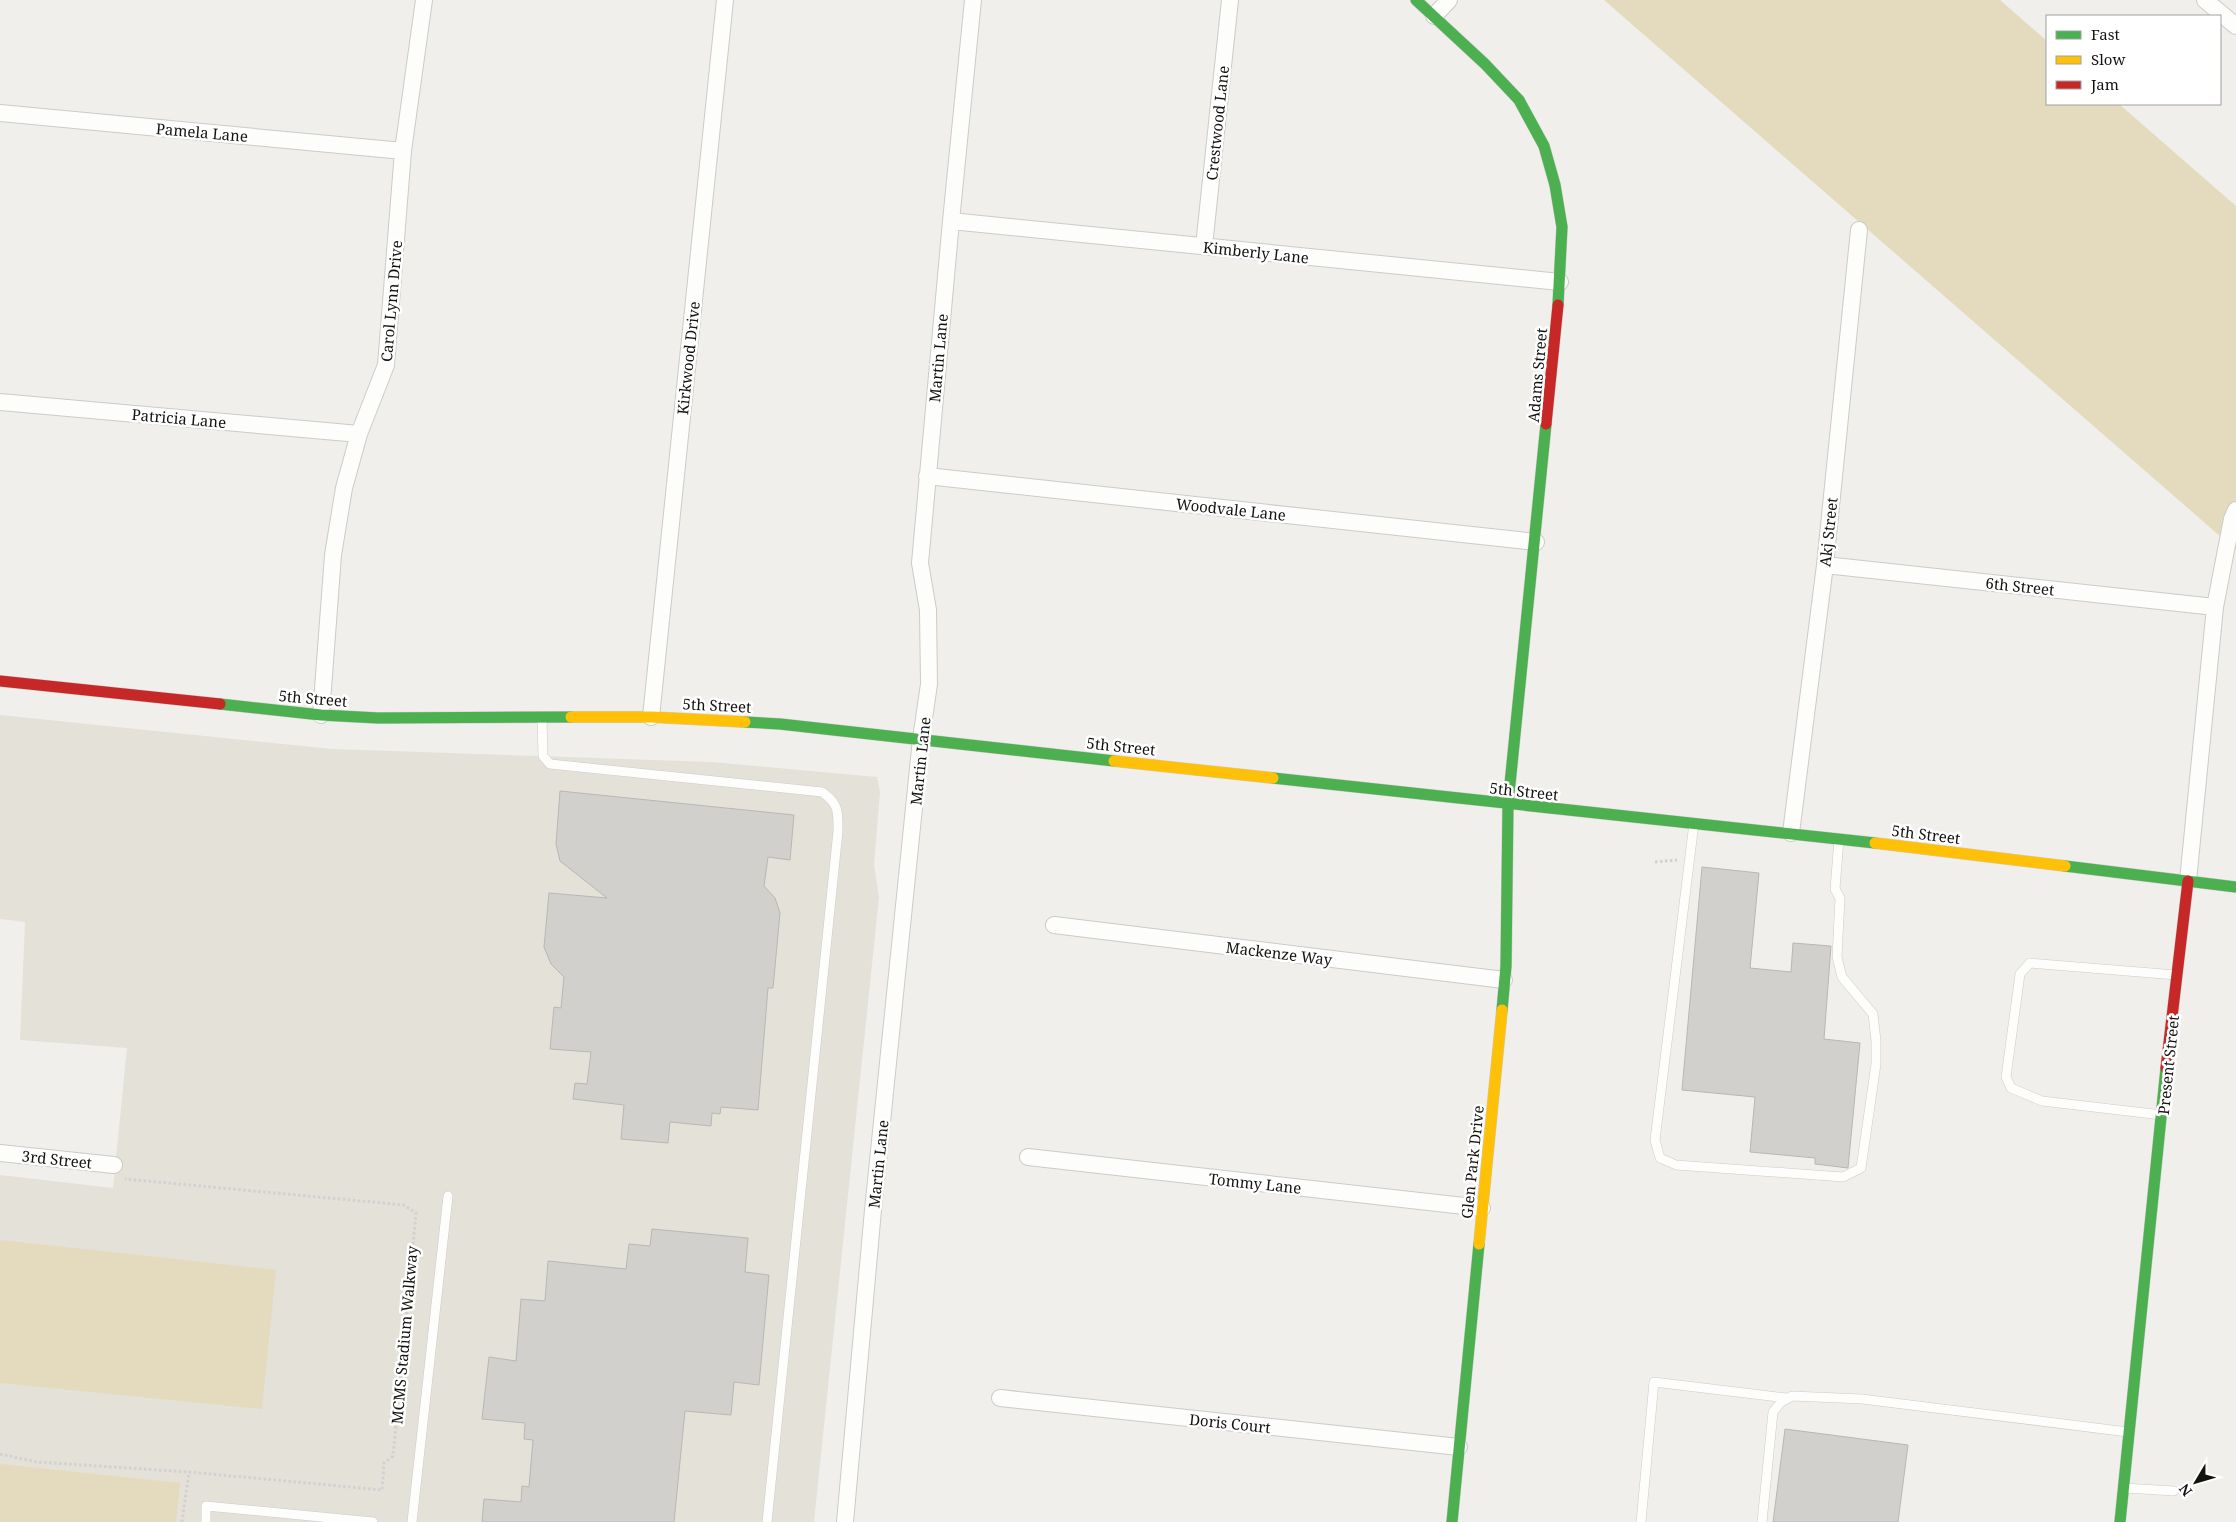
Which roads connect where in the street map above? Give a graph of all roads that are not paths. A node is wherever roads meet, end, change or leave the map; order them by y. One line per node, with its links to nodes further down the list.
1 (424, 0): 11 (street, Carol Lynn Drive)
2 (726, 0): 25 (street, Kirkwood Drive)
3 (974, 0): 12 (street, Martin Lane)
4 (1230, 0): 14 (street, Crestwood Lane)
5 (1416, 0): 8 (main road, Adams Street)
6 (1449, 0): 8 (street)
7 (2205, 0): 9 (street)
8 (1434, 16): 15 (main road, Adams Street)
9 (2236, 26)
10 (0, 113): 11 (street, Pamela Lane)
11 (403, 151): 17 (street, Carol Lynn Drive)
12 (951, 221): 14 (street, Kimberly Lane); 18 (street, Martin Lane)
13 (1859, 230): 21 (street, Akj Street)
14 (1204, 246): 15 (street, Kimberly Lane)
15 (1560, 282): 20 (main road, Adams Street)
16 (0, 402): 17 (street, Patricia Lane)
17 (359, 434): 24 (street, Carol Lynn Drive)
18 (927, 476): 20 (street, Woodvale Lane); 27 (street, Martin Lane)
19 (2236, 510): 22 (street, Present Street)
20 (1536, 542): 28 (main road, Adams Street)
21 (1825, 565): 22 (street, 6th Street); 30 (street, Akj Street)
22 (2215, 607): 32 (street, Present Street)
23 (0, 680): 24 (main road, 5th Street)
24 (321, 715): 26 (main road, 5th Street)
25 (651, 717): 26 (main road, 5th Street); 27 (main road, 5th Street)
26 (542, 718): 52 (lane)
27 (921, 739): 28 (main road, 5th Street); 53 (street, Martin Lane)
28 (1508, 804): 29 (main road, 5th Street); 36 (main road, Glen Park Drive)
29 (1694, 824): 30 (main road, 5th Street); 31 (lane)
30 (1791, 833): 31 (main road, 5th Street)
31 (1839, 839): 32 (main road, 5th Street)
32 (2188, 881): 33 (main road, 5th Street); 35 (main road, Present Street)
33 (2236, 887)
34 (1054, 925): 36 (street, Mackenze Way)
35 (2176, 975): 37 (main road, Present Street); 37 (lane)
36 (1504, 980): 42 (main road, Glen Park Drive)
37 (2163, 1115): 45 (main road, Present Street)
38 (0, 1153): 40 (street, 3rd Street)
39 (1028, 1158): 42 (street, Tommy Lane)
40 (116, 1172)
41 (448, 1196): 51 (lane)
42 (1482, 1208): 46 (main road, Glen Park Drive)
43 (1000, 1398): 46 (street, Doris Court)
44 (1786, 1398): 45 (lane); 55 (lane); 56 (lane)
45 (2129, 1432): 47 (main road, Present Street)
46 (1459, 1447): 54 (main road, Glen Park Drive)
47 (2124, 1488): 48 (lane); 57 (main road, Present Street)
48 (2174, 1491)
49 (206, 1522): 50 (lane)
50 (373, 1522)
51 (412, 1522)
52 (767, 1522)
53 (845, 1522)
54 (1452, 1522)
55 (1641, 1522)
56 (1762, 1522)
57 (2120, 1522)

